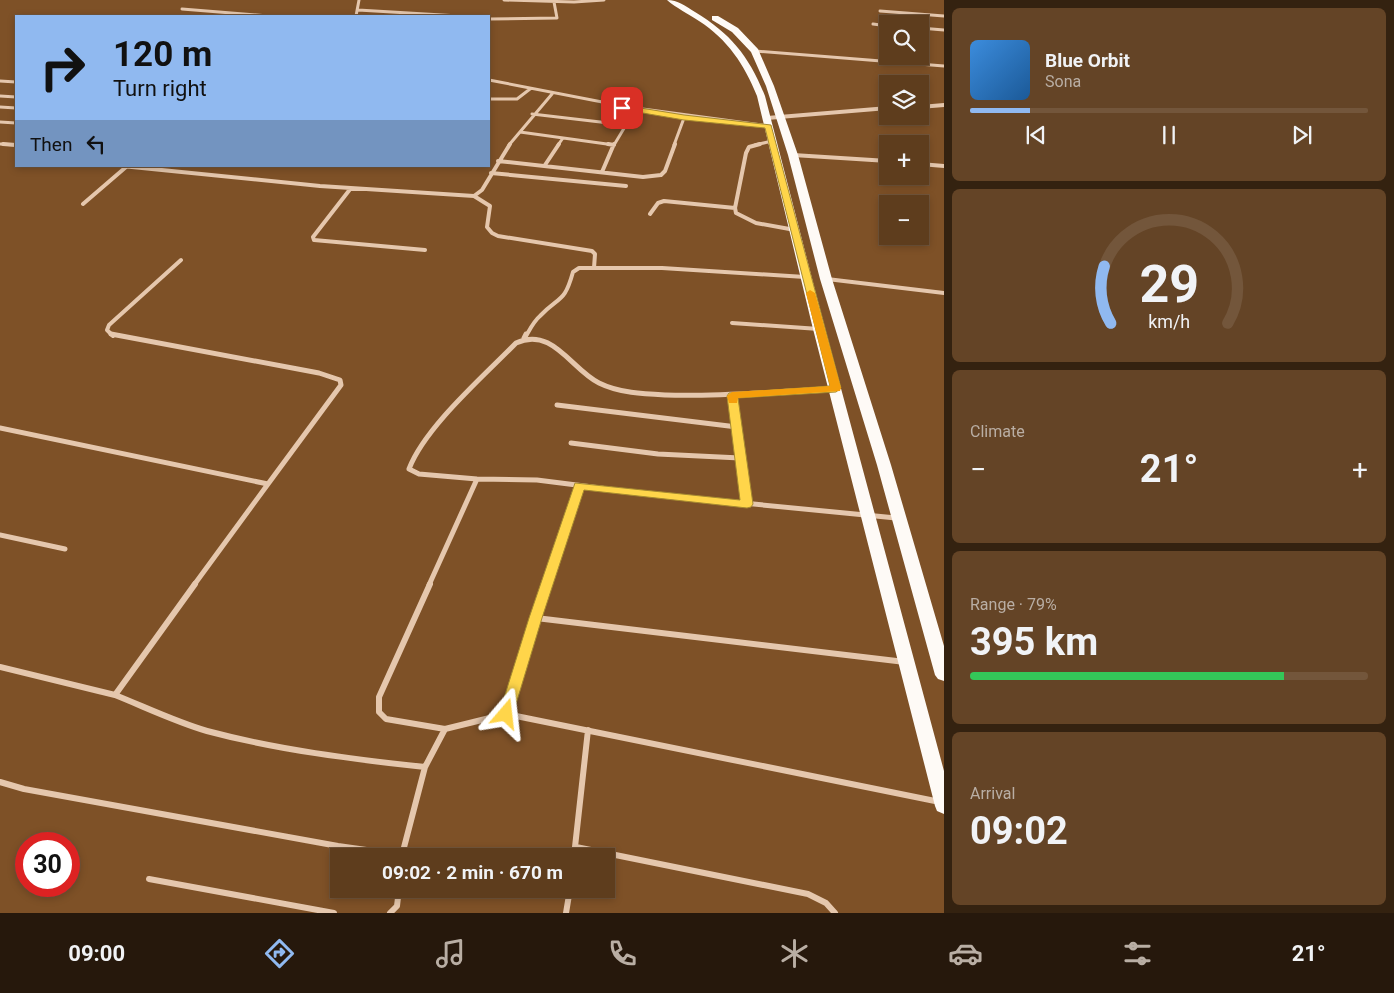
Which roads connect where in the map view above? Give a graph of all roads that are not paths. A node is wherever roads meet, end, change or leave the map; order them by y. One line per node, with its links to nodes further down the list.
1 (359, 0): 8 (street)
2 (504, 0): 6 (street)
3 (604, 0): 6 (street)
4 (670, 0): 37 (highway)
5 (684, 0): 19 (highway)
6 (554, 2): 14 (street)
7 (182, 9): 10 (street)
8 (358, 10): 11 (street); 12 (street)
9 (880, 11): 13 (street)
10 (256, 15)
11 (356, 15)
12 (449, 15)
13 (944, 16)
14 (490, 20)
15 (873, 24): 16 (street)
16 (879, 25)
17 (929, 29): 18 (street)
18 (944, 30)
19 (755, 51): 20 (street); 37 (highway)
20 (944, 66)
21 (490, 80): 24 (street)
22 (0, 81): 23 (street)
23 (15, 82)
24 (530, 89): 25 (street); 28 (street)
25 (552, 94): 34 (street); 35 (street)
26 (0, 96): 27 (street)
27 (15, 97)
28 (490, 99)
29 (944, 105): 31 (street)
30 (0, 106): 32 (street)
31 (929, 106)
32 (15, 108)
33 (879, 109): 37 (street)
34 (635, 110): 36 (street); 40 (street)
35 (532, 114): 40 (street); 41 (street)
36 (684, 118): 37 (street); 55 (street)
37 (772, 120): 43 (highway); 47 (highway)
38 (0, 122): 39 (street)
39 (15, 123)
40 (626, 125): 46 (street)
41 (520, 132): 42 (street); 48 (street)
42 (563, 138): 46 (street); 50 (street)
43 (772, 141): 61 (street); 63 (highway)
44 (0, 144): 45 (street)
45 (15, 145)
46 (614, 145): 55 (street)
47 (793, 155): 49 (street); 68 (highway)
48 (498, 161): 50 (street); 56 (street)
49 (879, 161)
50 (545, 165): 55 (street)
51 (929, 165): 52 (street)
52 (944, 166)
53 (123, 167): 60 (street)
54 (134, 167): 58 (street)
55 (602, 172)
56 (491, 173): 57 (street); 59 (street)
57 (626, 186)
58 (351, 188): 59 (street); 64 (street)
59 (474, 196): 66 (street)
60 (82, 204)
61 (735, 208): 62 (street); 63 (street)
62 (650, 214)
63 (795, 230): 67 (highway)
64 (425, 250)
65 (181, 260): 81 (street)
66 (594, 268): 67 (street); 72 (street)
67 (807, 277): 71 (highway)
68 (826, 279): 69 (street); 85 (highway)
69 (944, 294)
70 (732, 324): 71 (street)
71 (819, 329): 73 (highway)
72 (524, 338): 74 (street); 80 (street)
73 (836, 388): 74 (street); 84 (highway)
74 (732, 396): 76 (street)
75 (557, 406): 76 (street)
76 (737, 427): 79 (street)
77 (0, 428): 81 (street)
78 (571, 443): 79 (street)
79 (740, 458): 83 (street)
80 (477, 479): 82 (street); 94 (street)
81 (268, 484): 92 (street)
82 (580, 486): 83 (street); 88 (street)
83 (747, 504): 84 (street)
84 (869, 516): 85 (street); 89 (highway)
85 (900, 518): 91 (highway)
86 (0, 535): 87 (street)
87 (65, 549)
88 (536, 618): 89 (street); 93 (street)
89 (907, 662): 98 (highway)
90 (0, 667): 92 (street)
91 (944, 675)
92 (115, 695): 96 (street)
93 (506, 714): 94 (street); 95 (street)
94 (445, 729): 96 (street)
95 (588, 730): 98 (street); 99 (street)
96 (425, 767): 101 (street)
97 (0, 782): 100 (street)
98 (944, 804)
99 (576, 847): 108 (street)
100 (353, 848)
101 (404, 848)
102 (149, 879): 105 (street)
103 (398, 898): 106 (street)
104 (568, 898): 107 (street)
105 (334, 913)
106 (390, 913)
107 (566, 913)
108 (835, 913)

